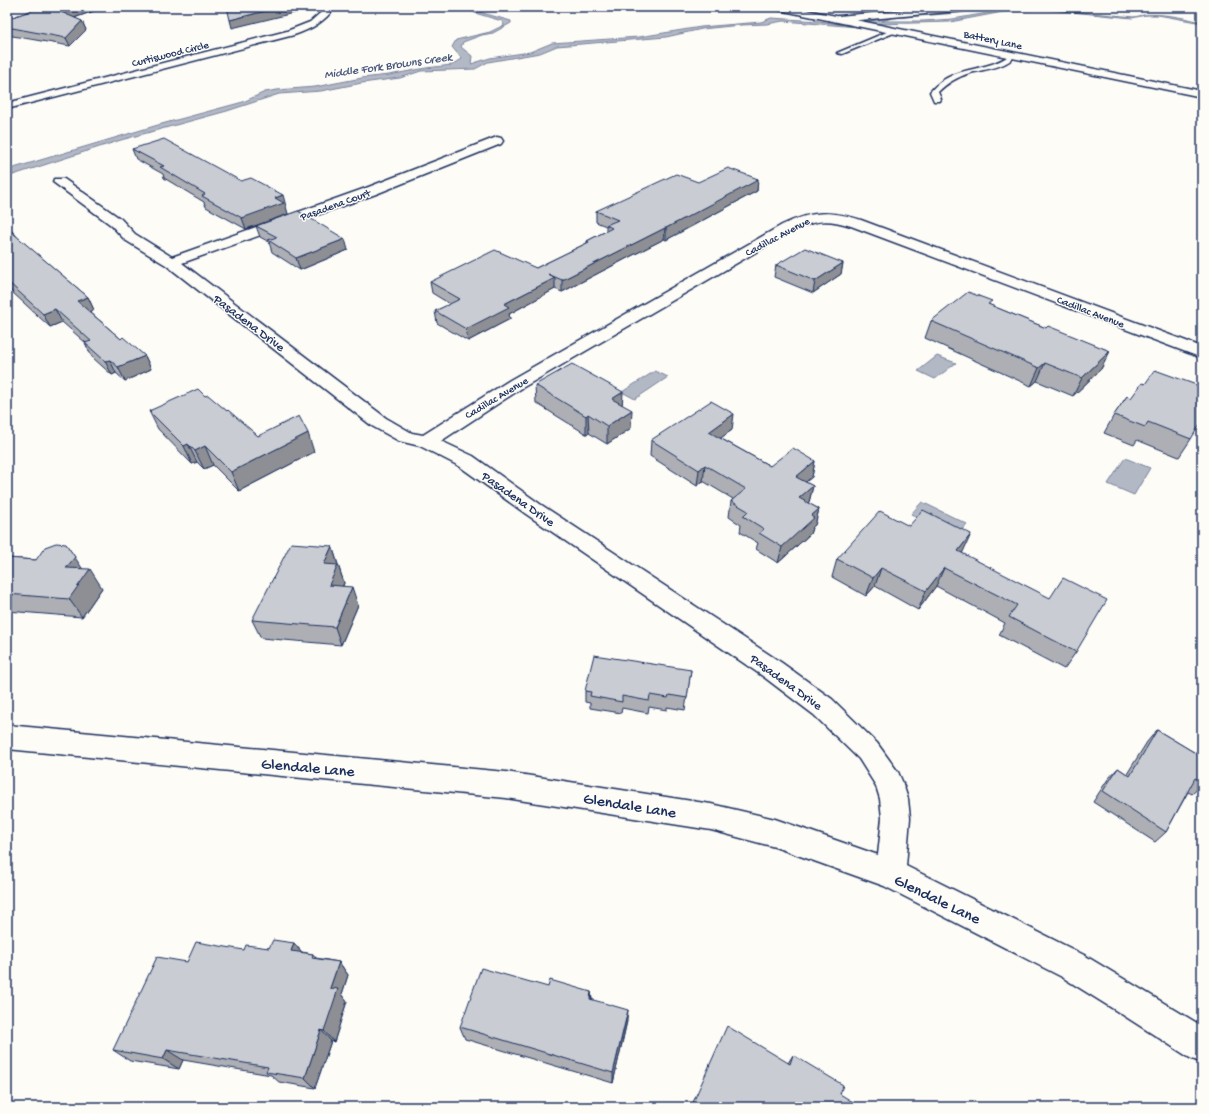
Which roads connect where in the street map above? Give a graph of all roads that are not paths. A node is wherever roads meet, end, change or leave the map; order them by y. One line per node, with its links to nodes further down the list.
1 (331, 7): 10 (street, Curtiswood Circle)
2 (779, 7): 4 (street, Battery Lane)
3 (969, 7): 4 (street)
4 (838, 19): 5 (street, Battery Lane)
5 (894, 31): 6 (lane); 7 (street, Battery Lane)
6 (840, 53)
7 (1014, 55): 8 (street, Battery Lane); 9 (lane)
8 (1202, 94)
9 (937, 99)
10 (7, 106)
11 (498, 141): 13 (street, Pasadena Court)
12 (59, 182): 13 (street, Pasadena Drive)
13 (171, 262): 15 (street, Pasadena Drive)
14 (1202, 353): 15 (street, Cadillac Avenue)
15 (426, 442): 17 (street, Pasadena Drive)
16 (7, 737): 17 (street, Glendale Lane)
17 (891, 874): 18 (street, Glendale Lane)
18 (1202, 1046)

